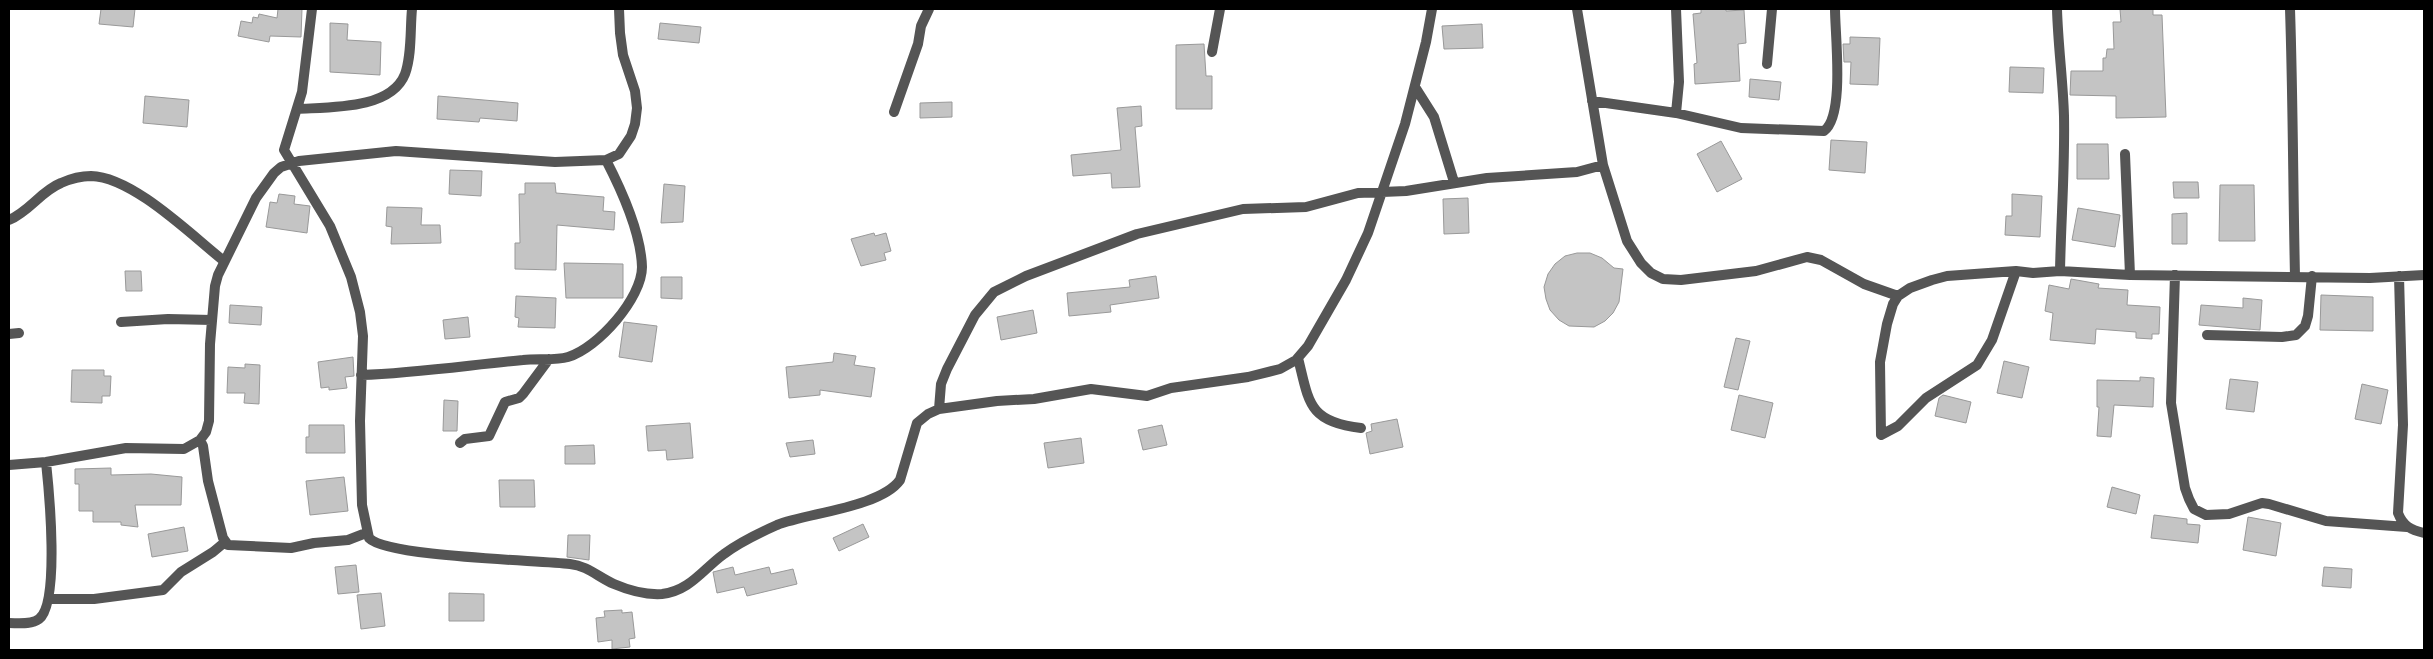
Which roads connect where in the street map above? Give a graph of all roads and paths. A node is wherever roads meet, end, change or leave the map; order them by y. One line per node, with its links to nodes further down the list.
1 (312, 9): 17 (street)
2 (412, 9): 17 (street)
3 (619, 9): 21 (street)
4 (929, 9): 18 (street)
5 (1220, 9): 13 (street)
6 (1432, 9): 15 (street)
7 (1577, 9): 16 (street)
8 (1676, 9): 19 (street)
9 (1772, 9): 14 (street)
10 (1835, 9): 19 (street)
11 (2057, 9): 29 (street)
12 (2290, 9): 33 (street)
13 (1212, 52)
14 (1767, 64)
15 (1415, 87): 24 (street); 25 (street)
16 (1592, 102): 19 (street); 23 (street)
17 (297, 109): 22 (street)
18 (894, 112)
19 (1676, 113)
20 (2125, 154): 31 (street)
21 (606, 160): 22 (street); 41 (street)
22 (292, 164): 27 (street); 42 (street)
23 (1603, 165): 24 (street); 36 (street)
24 (1454, 182): 25 (street)
25 (1381, 194): 40 (street); 43 (street)
26 (9, 220): 27 (street)
27 (224, 261): 37 (street)
28 (2016, 271): 29 (street); 36 (street); 36 (street)
29 (2060, 271): 31 (street)
30 (2424, 274): 35 (street)
31 (2130, 275): 32 (street)
32 (2175, 275): 33 (street); 49 (street)
33 (2295, 276): 34 (street)
34 (2312, 276): 35 (street); 39 (street)
35 (2399, 276): 49 (street)
36 (1898, 296)
37 (212, 320): 38 (street); 45 (street)
38 (121, 322)
39 (2207, 335)
40 (1298, 358): 43 (street); 44 (street)
41 (549, 359): 42 (street); 46 (street)
42 (361, 375): 50 (street)
43 (939, 409): 50 (street)
44 (1361, 428)
45 (200, 440): 47 (street); 52 (street)
46 (460, 444)
47 (46, 462): 48 (street); 53 (street)
48 (9, 466)
49 (2407, 526): 51 (street)
50 (366, 533): 52 (street)
51 (2424, 533)
52 (224, 542): 53 (street)
53 (49, 599): 54 (street)
54 (9, 622)

